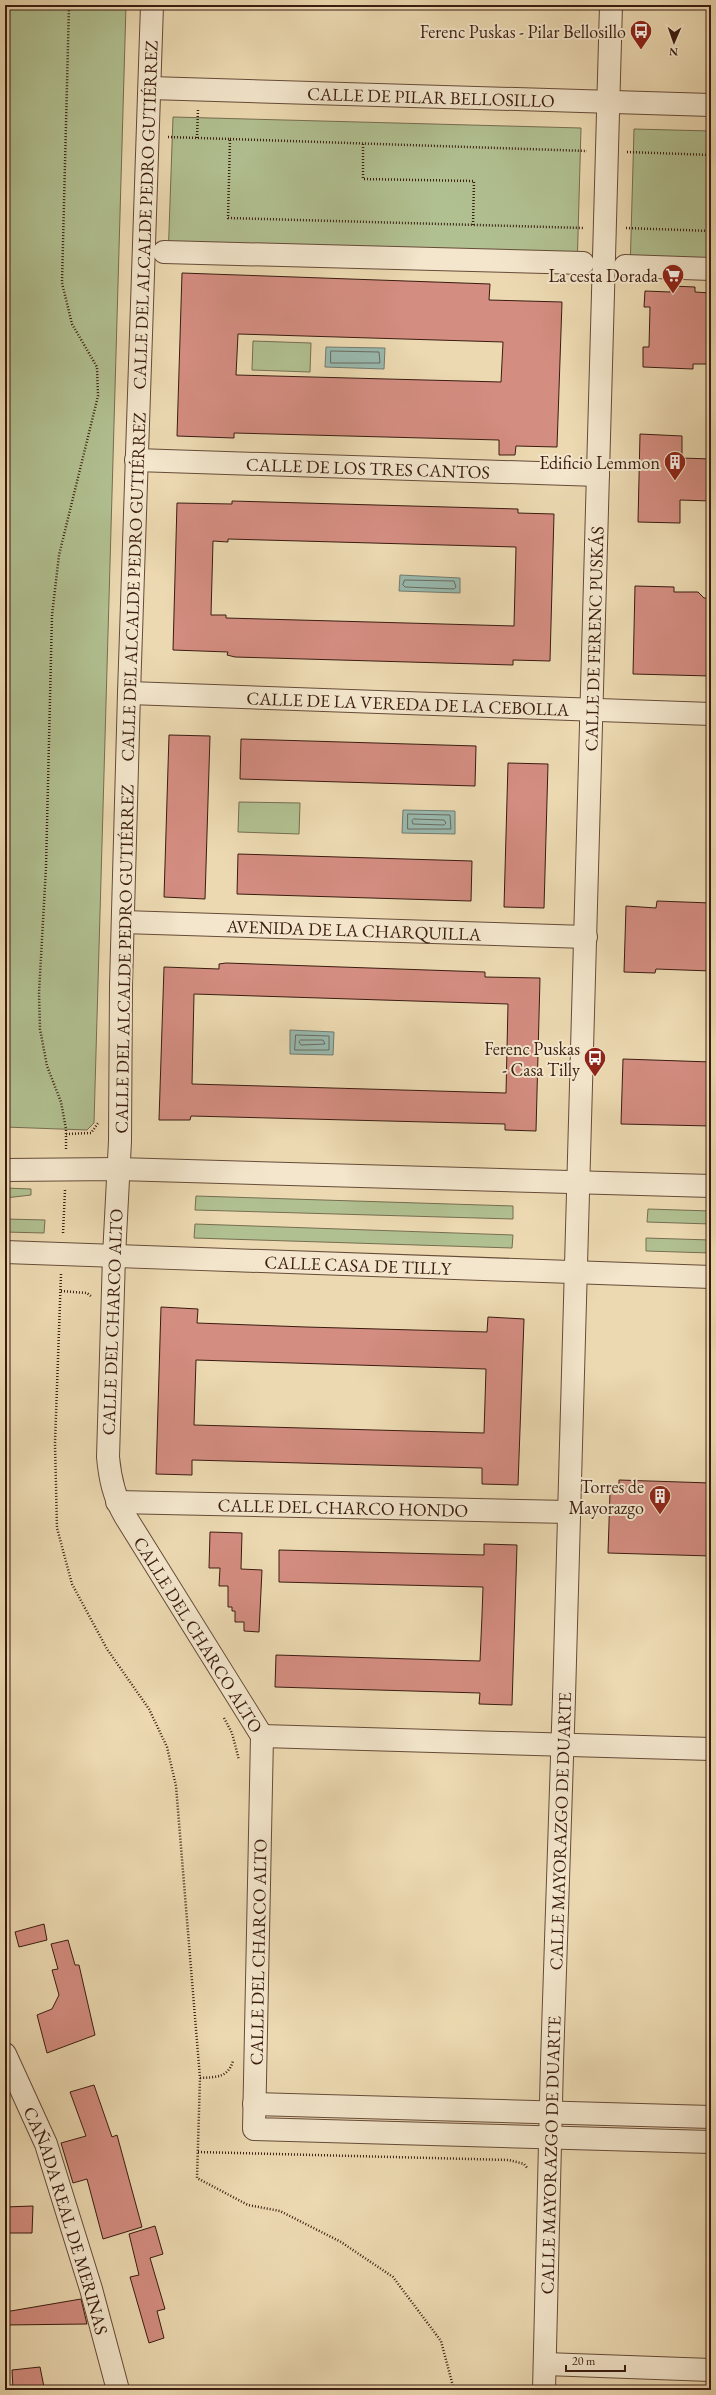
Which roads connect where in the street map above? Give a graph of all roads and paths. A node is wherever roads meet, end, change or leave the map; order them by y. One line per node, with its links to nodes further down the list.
1 (69, 5): 32 (path)
2 (152, 5): 4 (street, CALLE DEL ALCALDE PEDRO GUTIÉRREZ)
3 (611, 5): 5 (street, CALLE DE FERENC PUSKÁS)
4 (150, 88): 5 (street, CALLE DE PILAR BELLOSILLO); 23 (street, CALLE DEL ALCALDE PEDRO GUTIÉRREZ)
5 (608, 101): 7 (street, CALLE DE PILAR BELLOSILLO); 24 (street, CALLE DE FERENC PUSKÁS)
6 (198, 105): 9 (path)
7 (711, 105)
8 (163, 137): 9 (path)
9 (197, 138): 10 (path)
10 (230, 140): 11 (path); 15 (path)
11 (363, 144): 12 (path); 15 (path)
12 (591, 151)
13 (623, 152): 14 (path)
14 (711, 155)
15 (473, 225): 16 (path)
16 (584, 228)
17 (626, 228): 18 (path)
18 (711, 231)
19 (164, 252): 20 (street)
20 (583, 263)
21 (625, 266): 22 (street)
22 (711, 269)
23 (136, 460): 24 (street, CALLE DE LOS TRES CANTOS); 25 (street, CALLE DEL ALCALDE PEDRO GUTIÉRREZ)
24 (598, 475): 26 (street, CALLE DE FERENC PUSKÁS)
25 (129, 693): 26 (street, CALLE DE LA VEREDA DE LA CEBOLLA); 28 (street, CALLE DEL ALCALDE PEDRO GUTIÉRREZ)
26 (593, 710): 27 (street, CALLE DE LA VEREDA DE LA CEBOLLA); 29 (street, CALLE DE FERENC PUSKÁS)
27 (711, 714)
28 (123, 922): 29 (street, AVENIDA DE LA CHARQUILLA); 30 (street, CALLE DEL ALCALDE PEDRO GUTIÉRREZ)
29 (586, 937): 33 (street, CALLE DE FERENC PUSKÁS)
30 (118, 1169): 32 (street); 33 (street); 37 (street, CALLE DEL CHARCO ALTO)
31 (5, 1170): 32 (street)
32 (65, 1171): 36 (path)
33 (579, 1181): 34 (street); 38 (street, CALLE DE FERENC PUSKÁS)
34 (711, 1186)
35 (5, 1252): 36 (street, CALLE CASA DE TILLY)
36 (62, 1254): 37 (street, CALLE CASA DE TILLY); 40 (path)
37 (114, 1256): 38 (street, CALLE CASA DE TILLY); 42 (street, CALLE DEL CHARCO ALTO)
38 (576, 1272): 39 (street, CALLE CASA DE TILLY); 43 (street, CALLE MAYORAZGO DE DUARTE)
39 (711, 1277)
40 (60, 1291): 41 (path); 51 (path)
41 (93, 1302)
42 (117, 1502): 43 (street, CALLE DEL CHARCO HONDO); 45 (street, CALLE DEL CHARCO ALTO)
43 (569, 1512): 46 (street, CALLE MAYORAZGO DE DUARTE)
44 (221, 1713): 48 (path)
45 (262, 1736): 46 (street); 52 (street, CALLE DEL CHARCO ALTO)
46 (563, 1745): 47 (street); 53 (street, CALLE MAYORAZGO DE DUARTE)
47 (711, 1749)
48 (241, 1766)
49 (5, 2054): 61 (street, CAÑADA REAL DE MERINAS)
50 (234, 2059): 51 (path)
51 (200, 2078): 57 (path)
52 (254, 2104): 53 (street); 55 (street, CALLE DEL CHARCO ALTO)
53 (551, 2113): 54 (street); 55 (street, CALLE MAYORAZGO DE DUARTE)
54 (711, 2117)
55 (551, 2137): 56 (street); 59 (street, CALLE MAYORAZGO DE DUARTE)
56 (711, 2142)
57 (198, 2152): 58 (path); 62 (path)
58 (531, 2174)
59 (545, 2364): 60 (street); 63 (street, CALLE MAYORAZGO DE DUARTE)
60 (711, 2370)
61 (118, 2390)
62 (454, 2390)
63 (544, 2390)

